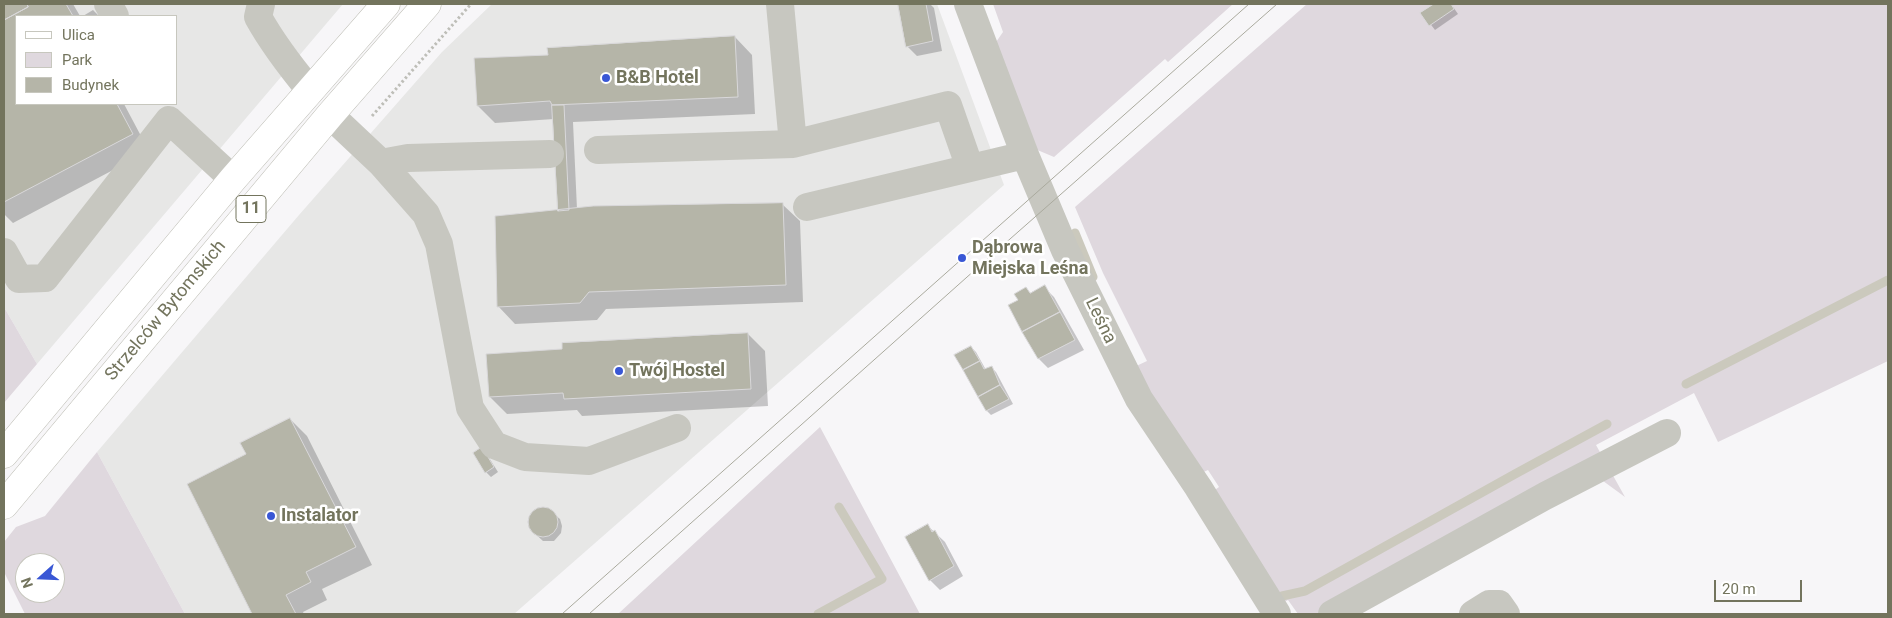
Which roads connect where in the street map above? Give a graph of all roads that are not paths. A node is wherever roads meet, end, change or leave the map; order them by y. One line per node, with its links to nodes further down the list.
1 (108, 4): 7 (street)
2 (386, 4): 8 (main road, Strzelców Bytomskich / 11)
3 (427, 4): 10 (main road, Strzelców Bytomskich / 11)
4 (780, 4): 11 (street)
5 (968, 4): 14 (street, Leśna)
6 (257, 8): 8 (street)
7 (114, 15)
8 (309, 89): 17 (main road, Strzelców Bytomskich / 11)
9 (165, 112): 17 (street); 19 (street)
10 (330, 115): 15 (street); 23 (main road, Strzelców Bytomskich / 11)
11 (794, 144): 12 (street); 16 (street)
12 (598, 150)
13 (550, 154): 15 (street)
14 (1025, 155): 16 (street); 24 (street, Leśna)
15 (381, 163): 20 (street)
16 (970, 168): 18 (street)
17 (233, 179): 22 (main road, Strzelców Bytomskich / 11)
18 (807, 207)
19 (4, 252)
20 (677, 428)
21 (1667, 433): 25 (street)
22 (4, 454)
23 (4, 505)
24 (1277, 614)
25 (1332, 614)
26 (1472, 614): 27 (street)
27 (1506, 614)

